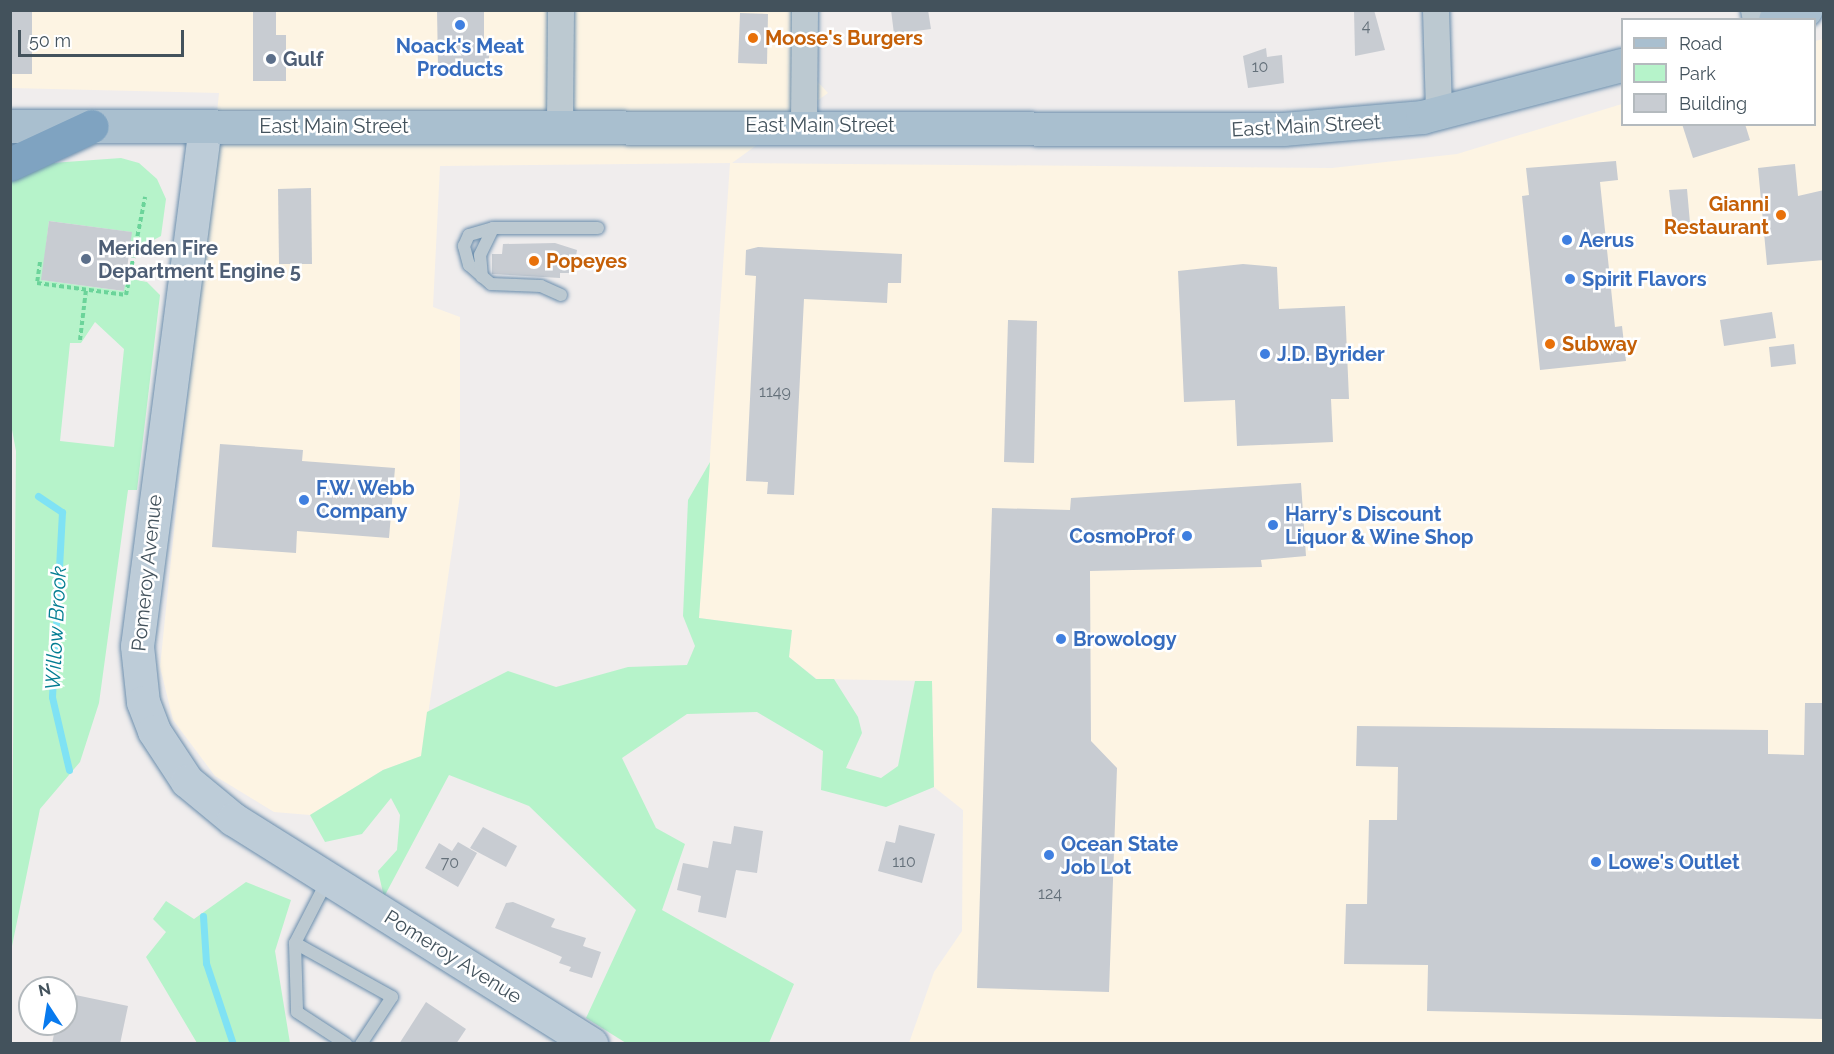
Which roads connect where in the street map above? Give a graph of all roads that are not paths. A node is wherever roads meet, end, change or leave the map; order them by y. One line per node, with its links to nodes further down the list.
1 (561, 10): 8 (street)
2 (805, 10): 9 (street)
3 (1436, 10): 7 (street)
4 (1805, 10): 5 (main road)
5 (1781, 18)
6 (1621, 66): 7 (main road, East Main Street)
7 (1439, 114): 9 (main road, East Main Street)
8 (560, 125): 9 (main road, East Main Street); 12 (main road, East Main Street)
9 (804, 125)
10 (10, 126): 11 (main road, East Main Street)
11 (92, 126): 12 (main road, East Main Street); 13 (highway)
12 (205, 126): 16 (main road, Pomeroy Avenue)
13 (10, 164)
14 (598, 228): 15 (lane)
15 (561, 295)
16 (328, 879): 17 (lane); 20 (main road, Pomeroy Avenue)
17 (295, 943): 18 (lane); 19 (lane)
18 (346, 1044)
19 (361, 1044)
20 (591, 1044)

